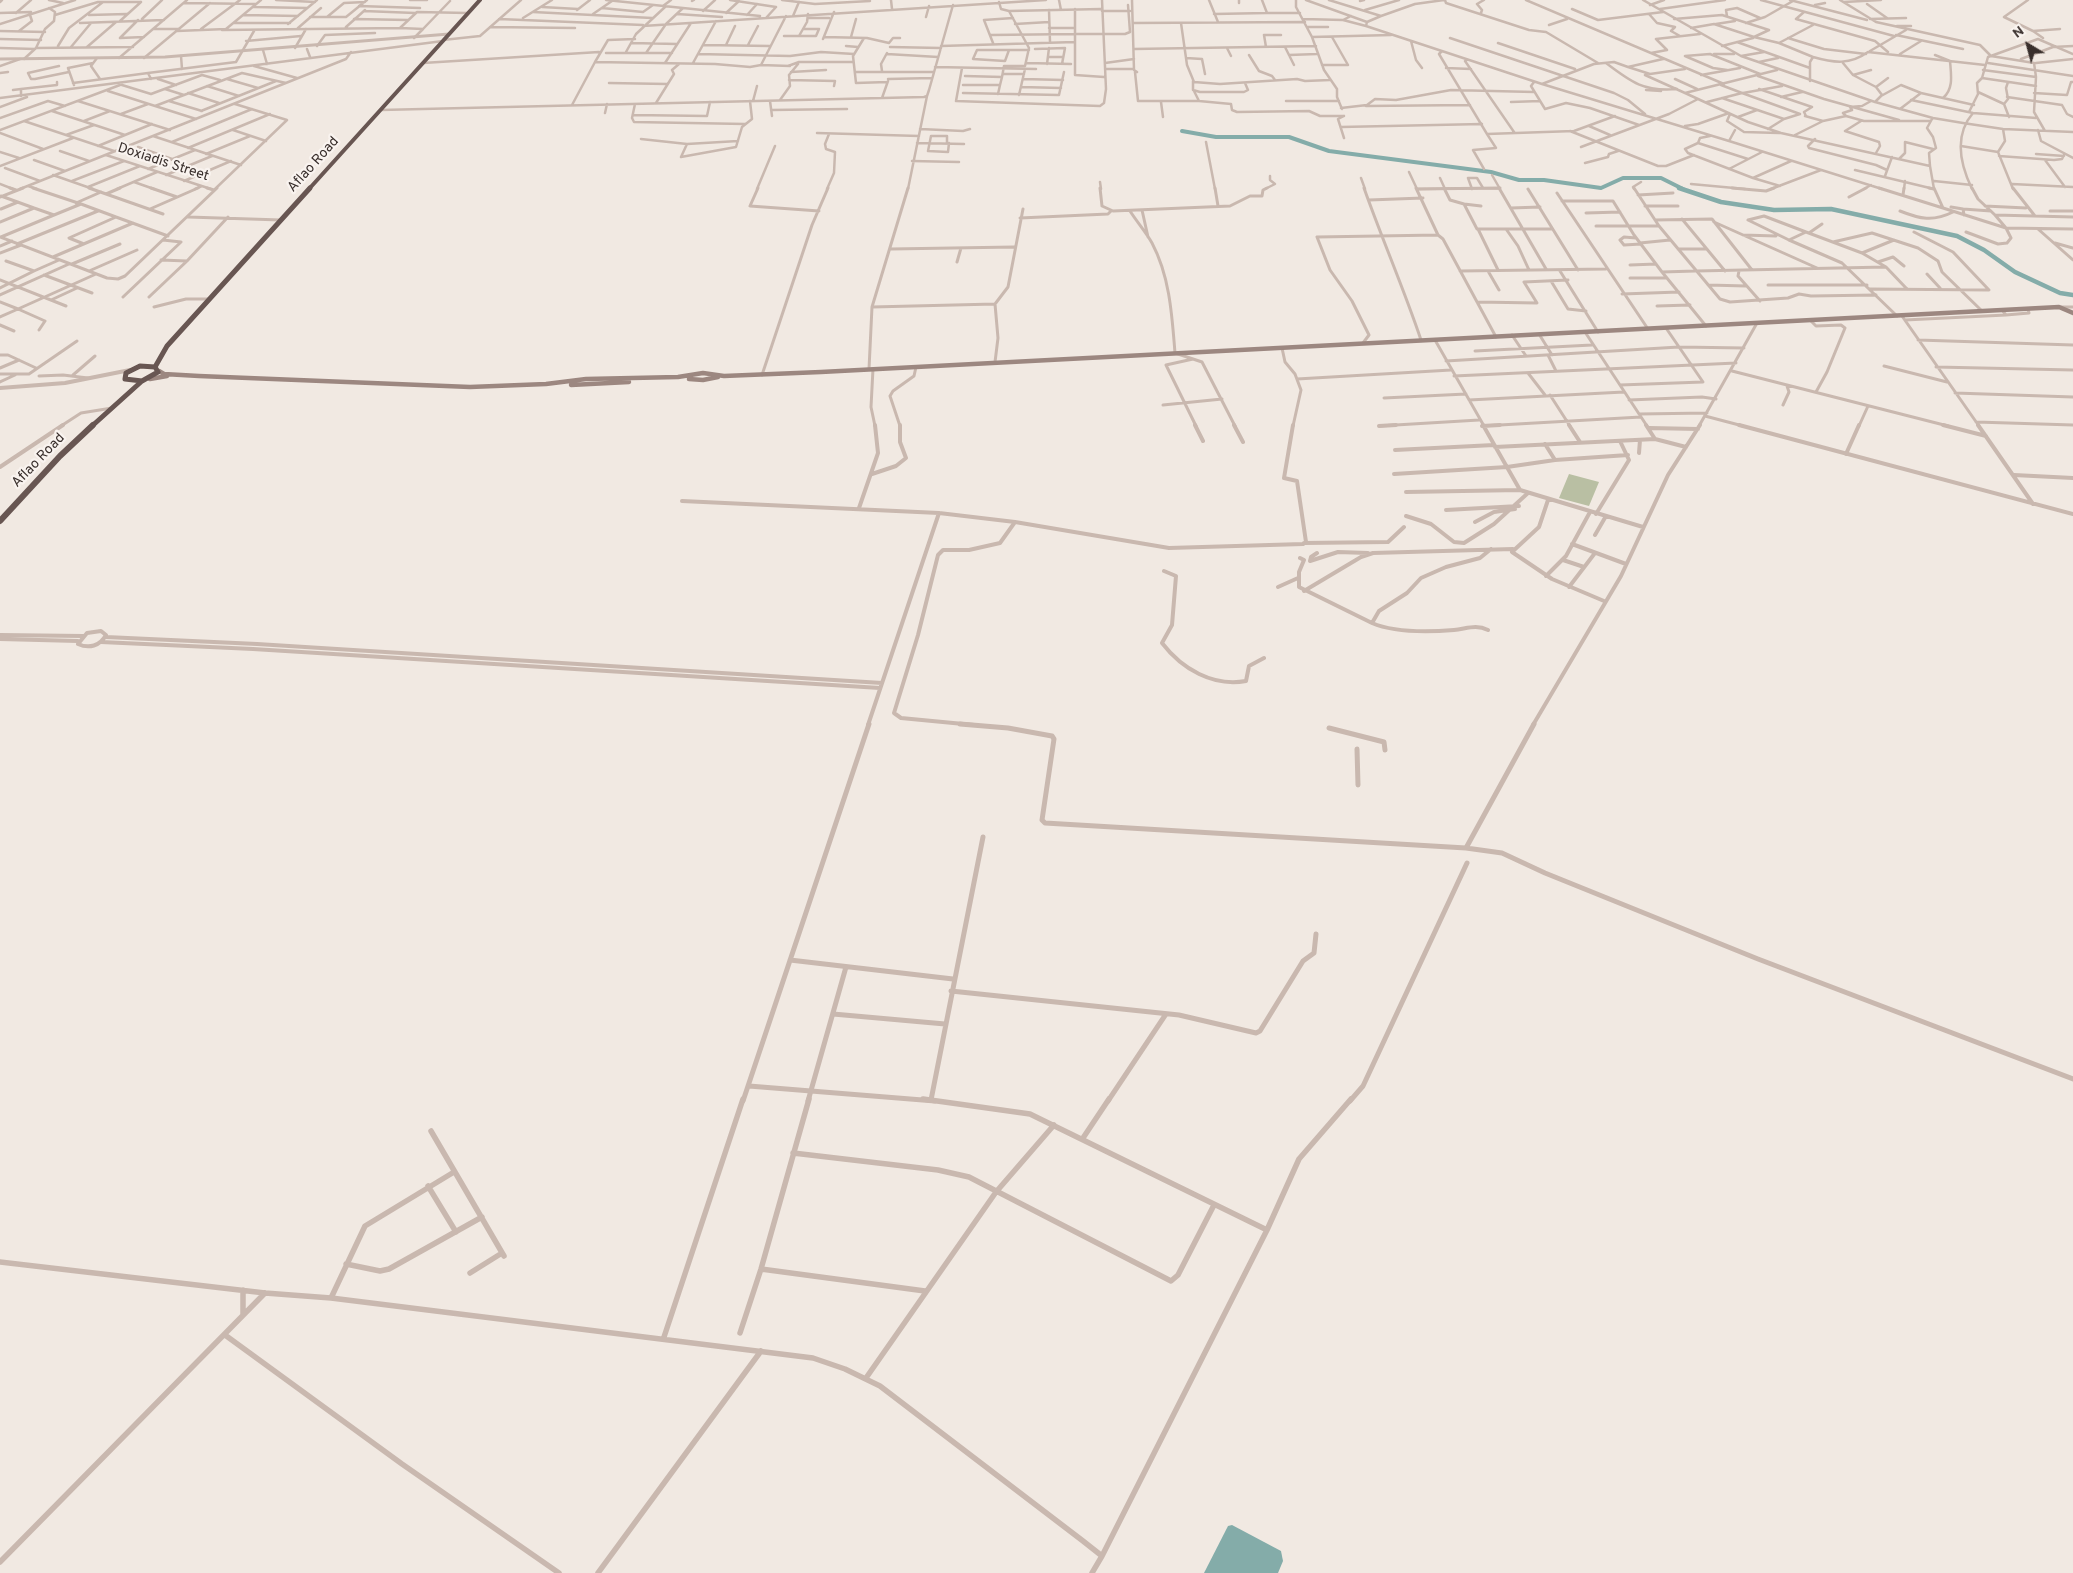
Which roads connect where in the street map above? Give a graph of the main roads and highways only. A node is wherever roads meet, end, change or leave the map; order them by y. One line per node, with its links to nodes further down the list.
1 (480, 0): 3 (highway, Aflao Road)
2 (2073, 313): 7 (main road)
3 (167, 346): 4 (highway, Aflao Road); 5 (highway, Aflao Road)
4 (140, 366): 5 (highway); 9 (highway, Aflao Road)
5 (157, 369): 10 (highway, Aflao Road); 11 (main road)
6 (708, 374): 7 (main road); 8 (main road); 13 (main road)
7 (724, 376): 13 (main road)
8 (699, 377): 12 (main road); 13 (main road)
9 (126, 379): 14 (highway); 16 (highway, Aflao Road)
10 (150, 379): 14 (highway); 15 (main road)
11 (584, 380): 12 (main road); 15 (main road)
12 (619, 380): 15 (main road)
13 (706, 380)
14 (142, 381): 17 (highway, Aflao Road)
15 (581, 385)
16 (0, 515)
17 (0, 521)

